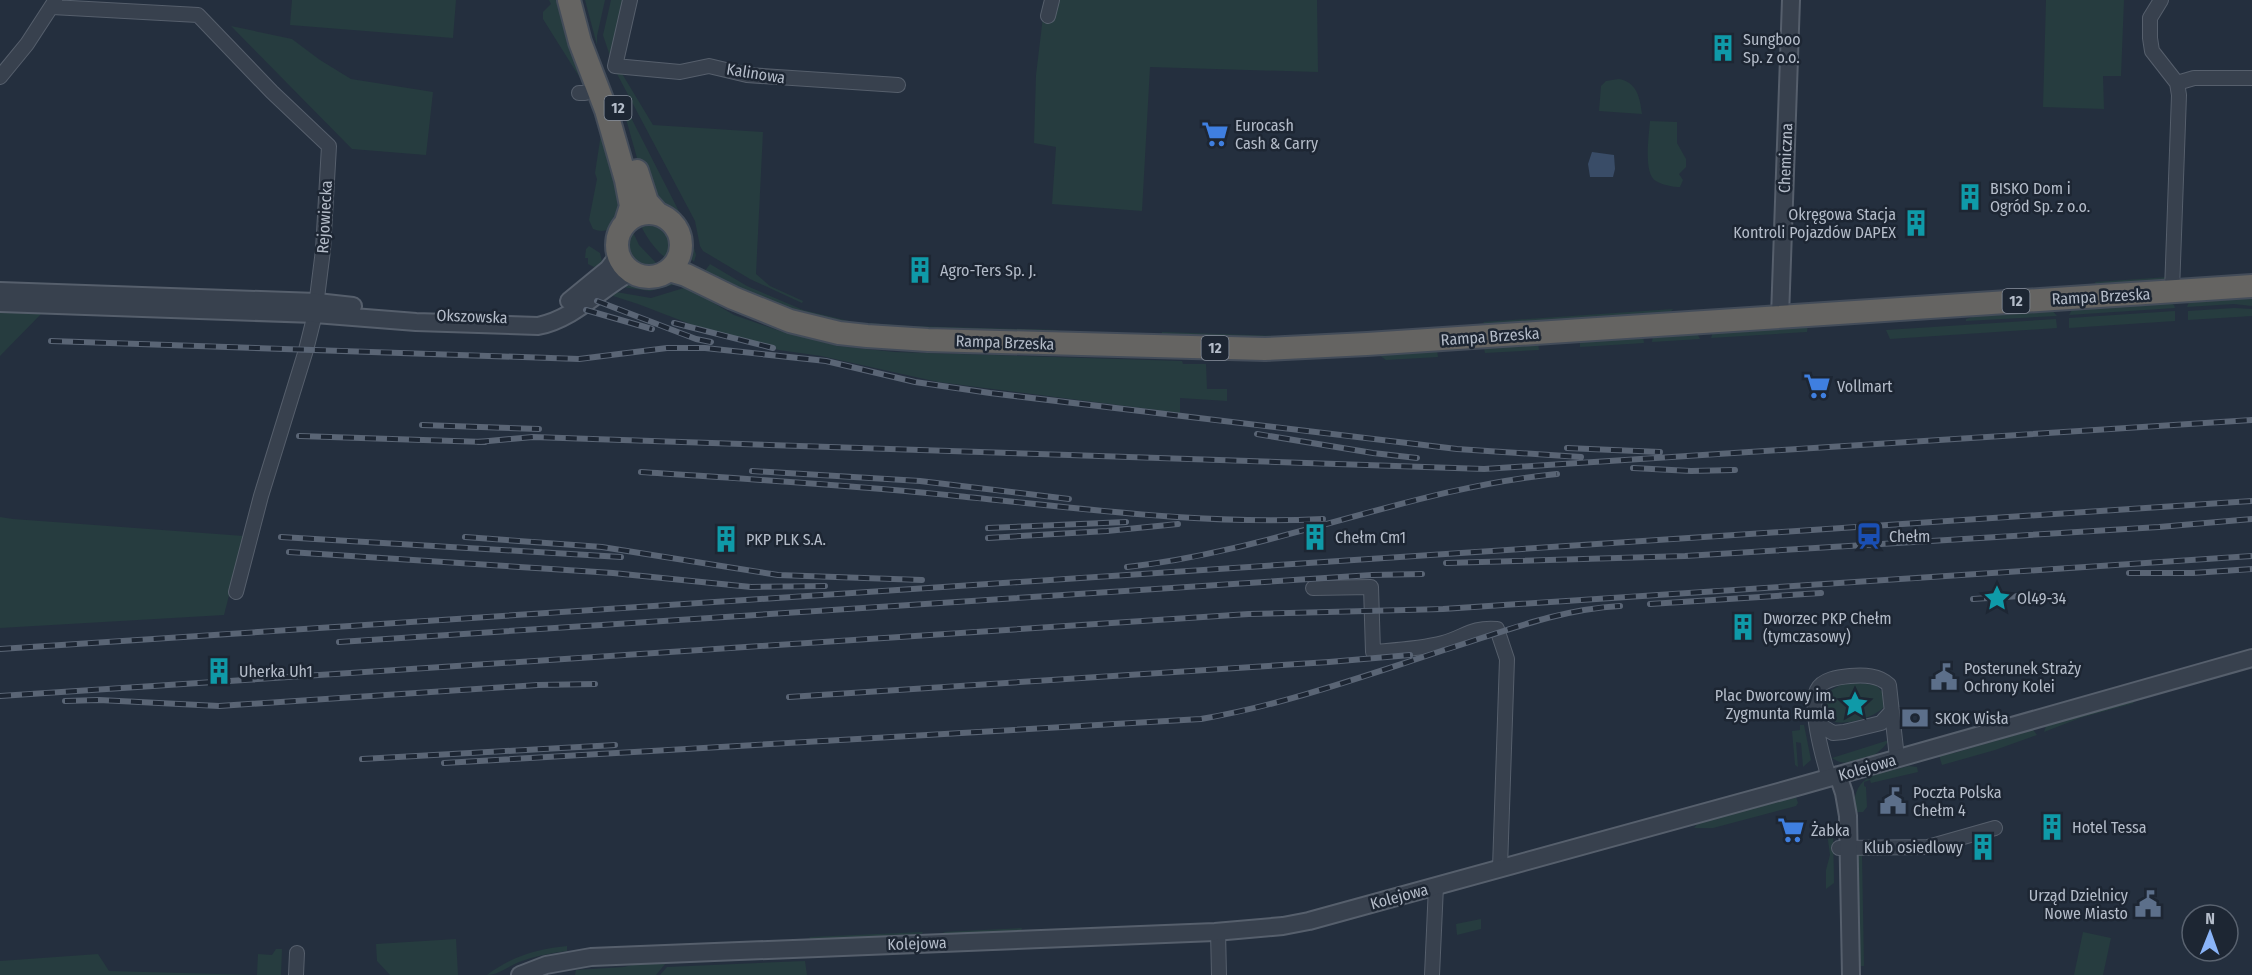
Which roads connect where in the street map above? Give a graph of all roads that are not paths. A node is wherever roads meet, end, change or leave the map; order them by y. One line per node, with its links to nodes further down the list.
1 (569, 0): 14 (highway, 12)
2 (581, 0): 13 (highway, 12)
3 (630, 0): 12 (street, Kalinowa)
4 (1052, 0): 8 (street)
5 (1791, 0): 22 (street, Chemiczna)
6 (2161, 0): 11 (street)
7 (54, 3): 9 (street, Rejowiecka); 21 (street, Rejowiecka)
8 (1048, 16)
9 (0, 76)
10 (2252, 78): 11 (street)
11 (2177, 83): 19 (street)
12 (898, 85)
13 (658, 214): 14 (highway); 15 (highway, 12)
14 (627, 222): 16 (highway, 12)
15 (675, 261): 16 (highway); 22 (highway, Rampa Brzeska / 12)
16 (625, 264): 21 (street, Okszowska)
17 (2252, 286): 19 (highway, Rampa Brzeska / 12)
18 (0, 291): 21 (street)
19 (2172, 291): 22 (highway, Rampa Brzeska / 12)
20 (0, 303): 21 (street)
21 (316, 308): 24 (street)
22 (1780, 317)
23 (1312, 588): 32 (street)
24 (236, 592)
25 (2252, 658): 28 (street, Kolejowa)
26 (1892, 711): 27 (street); 27 (street); 28 (street)
27 (1817, 723): 29 (street)
28 (1897, 758): 29 (street, Kolejowa)
29 (1833, 776): 31 (street); 32 (street, Kolejowa)
30 (1995, 828): 31 (street)
31 (1844, 848): 40 (street); 41 (street)
32 (1500, 868): 33 (street, Kolejowa)
33 (1436, 886): 34 (street, Kolejowa); 39 (street)
34 (1218, 932): 37 (street, Kolejowa); 38 (street)
35 (297, 952): 36 (street)
36 (296, 975)
37 (521, 975)
38 (1219, 975)
39 (1432, 975)
40 (1841, 975)
41 (1851, 975)

